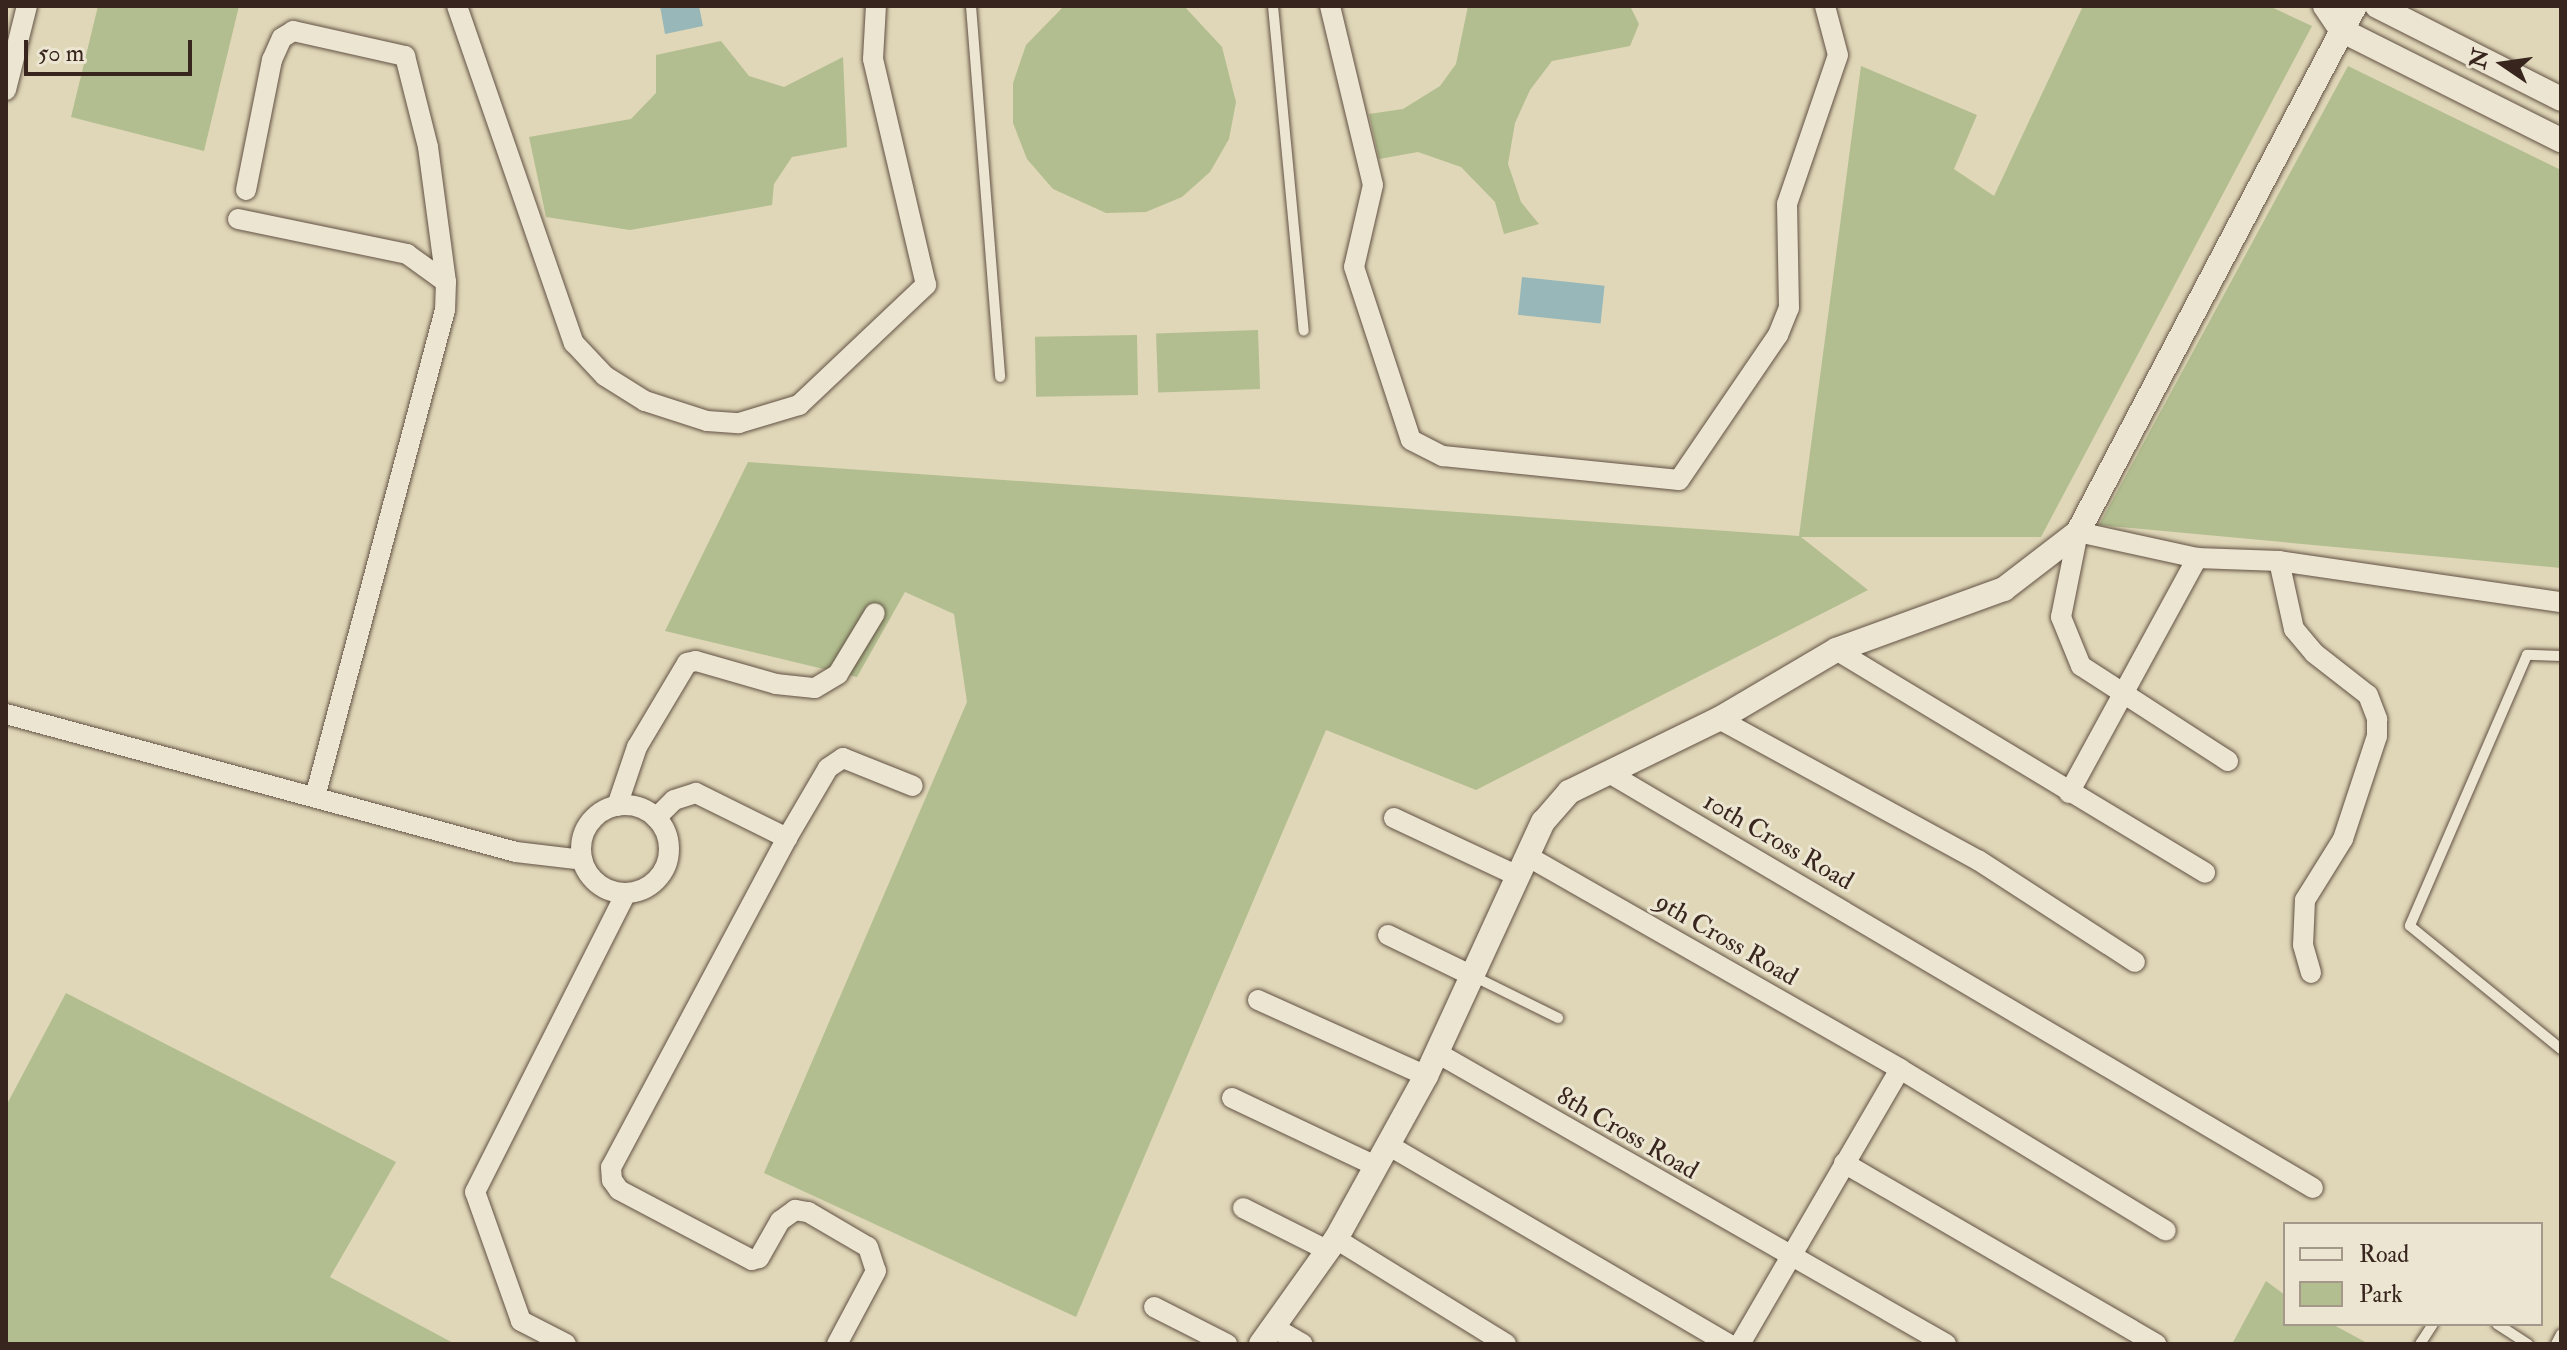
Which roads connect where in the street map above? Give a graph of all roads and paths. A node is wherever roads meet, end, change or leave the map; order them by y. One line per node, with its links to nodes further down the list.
1 (27, 6): 12 (street)
2 (457, 6): 3 (street)
3 (876, 6)
4 (971, 6): 19 (lane)
5 (1273, 6): 18 (lane)
6 (1330, 6): 7 (street)
7 (1825, 6)
8 (2325, 6): 11 (street)
9 (2355, 6): 11 (street)
10 (2377, 6): 13 (street)
11 (2341, 30): 14 (street); 20 (street)
12 (6, 90)
13 (2561, 99)
14 (2561, 140)
15 (246, 190): 17 (street)
16 (238, 219): 17 (street)
17 (446, 282): 34 (street)
18 (1304, 331)
19 (1000, 377)
20 (2078, 532): 21 (street); 25 (street); 27 (street)
21 (2197, 558): 22 (street); 27 (street)
22 (2279, 561): 23 (street); 45 (street)
23 (2561, 602)
24 (875, 613): 35 (street)
25 (1836, 650): 29 (street); 33 (street)
26 (2561, 656): 49 (lane)
27 (2123, 693): 30 (street); 33 (street)
28 (6, 714): 34 (street)
29 (1719, 719): 31 (street); 44 (street)
30 (2228, 761)
31 (1609, 773): 40 (street); 56 (street, 10th Cross Road)
32 (913, 786): 38 (street)
33 (2069, 793): 41 (street)
34 (315, 797): 39 (street)
35 (617, 806): 36 (street); 39 (street)
36 (656, 818): 38 (street); 42 (street)
37 (1394, 818): 40 (street, 9th Cross Road)
38 (787, 838): 67 (street)
39 (583, 860): 42 (street)
40 (1523, 866): 46 (street); 51 (street, 9th Cross Road)
41 (2205, 873)
42 (626, 893): 66 (street)
43 (1388, 935): 46 (street)
44 (2135, 962)
45 (2311, 973)
46 (1473, 976): 48 (lane); 50 (street)
47 (1258, 1000): 52 (street)
48 (1558, 1018)
49 (2561, 1049)
50 (1439, 1054): 52 (street); 60 (street, 8th Cross Road)
51 (1900, 1069): 55 (street); 58 (street, 9th Cross Road)
52 (1426, 1076): 54 (street)
53 (1232, 1098): 54 (street)
54 (1382, 1155): 59 (street); 71 (street)
55 (1844, 1163): 60 (street); 74 (street)
56 (2313, 1188)
57 (1243, 1208): 59 (street)
58 (2166, 1231)
59 (1331, 1244): 65 (street); 70 (street)
60 (1790, 1258): 72 (street); 73 (street, 8th Cross Road)
61 (1154, 1307): 68 (street)
62 (2432, 1326): 75 (lane)
63 (2500, 1326): 76 (lane)
64 (2561, 1334): 77 (lane)
65 (1267, 1335): 69 (street)
66 (566, 1344)
67 (837, 1344)
68 (1227, 1344)
69 (1302, 1344)
70 (1506, 1344)
71 (1729, 1344)
72 (1740, 1344)
73 (1946, 1344)
74 (2156, 1344)
75 (2420, 1344)
76 (2528, 1344)
77 (2556, 1344)

